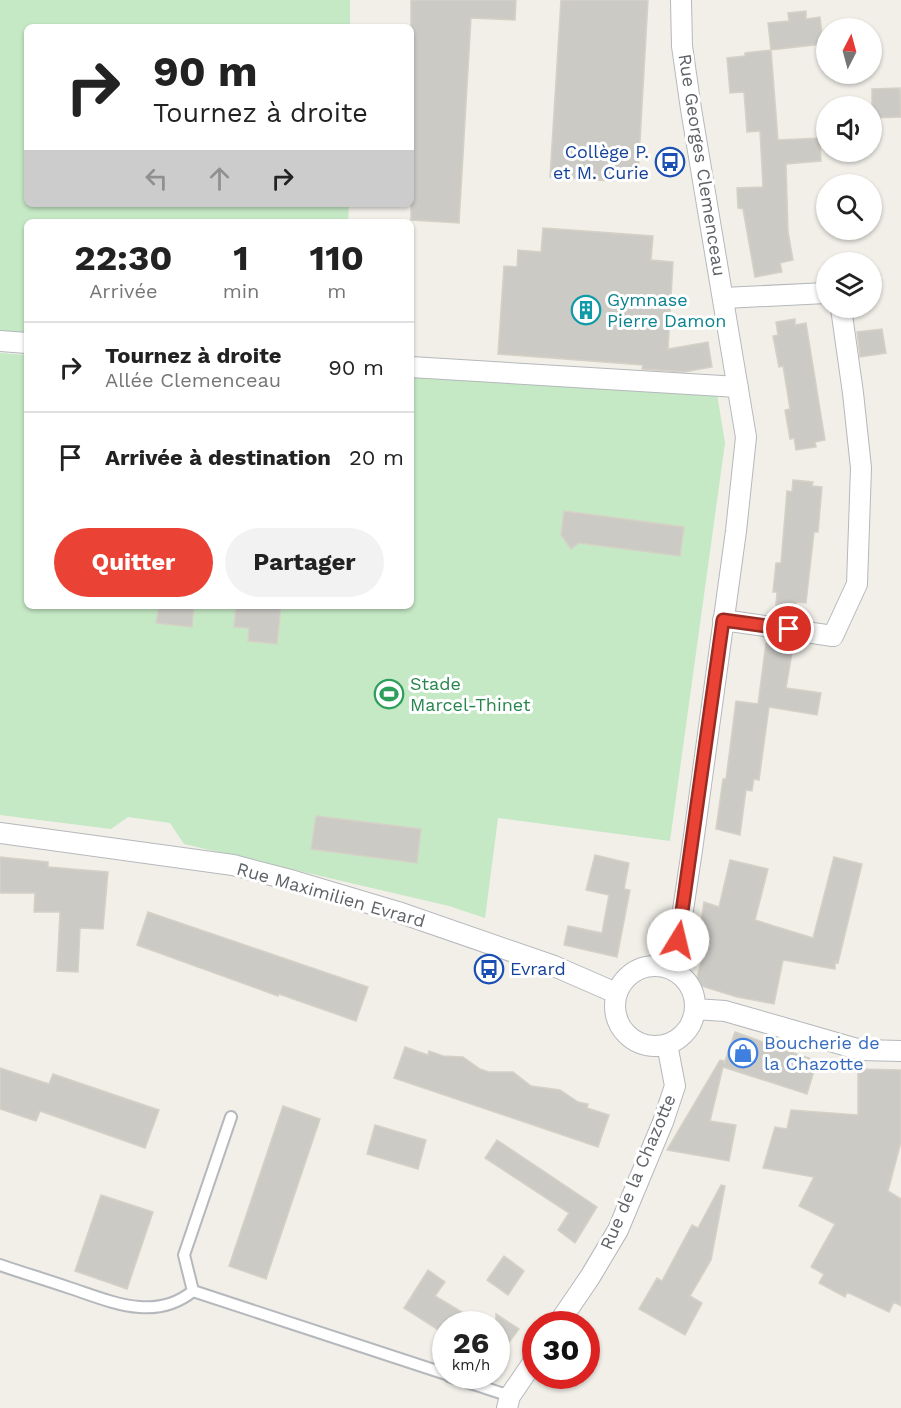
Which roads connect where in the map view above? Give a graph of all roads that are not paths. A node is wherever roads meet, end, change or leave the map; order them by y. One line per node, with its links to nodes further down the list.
1 (681, 0): 3 (street, Rue Georges Clemenceau)
2 (816, 293): 3 (street)
3 (724, 298): 8 (street, Rue Georges Clemenceau)
4 (842, 318): 9 (street)
5 (0, 341): 6 (street)
6 (24, 343)
7 (414, 367): 8 (street)
8 (738, 387): 9 (street, Rue Georges Clemenceau)
9 (723, 620): 11 (street, Rue Georges Clemenceau)
10 (0, 833): 12 (street, Rue Maximilien Evrard)
11 (674, 970): 12 (street); 13 (street)
12 (616, 993): 14 (street)
13 (695, 1009): 14 (street); 15 (street)
14 (668, 1044): 19 (street, Rue de la Chazotte)
15 (901, 1051)
16 (231, 1117): 18 (lane)
17 (0, 1265): 18 (lane)
18 (193, 1291): 20 (lane)
19 (567, 1311)
20 (432, 1370)
21 (522, 1381): 23 (street)
22 (479, 1389): 23 (lane)
23 (509, 1402)

